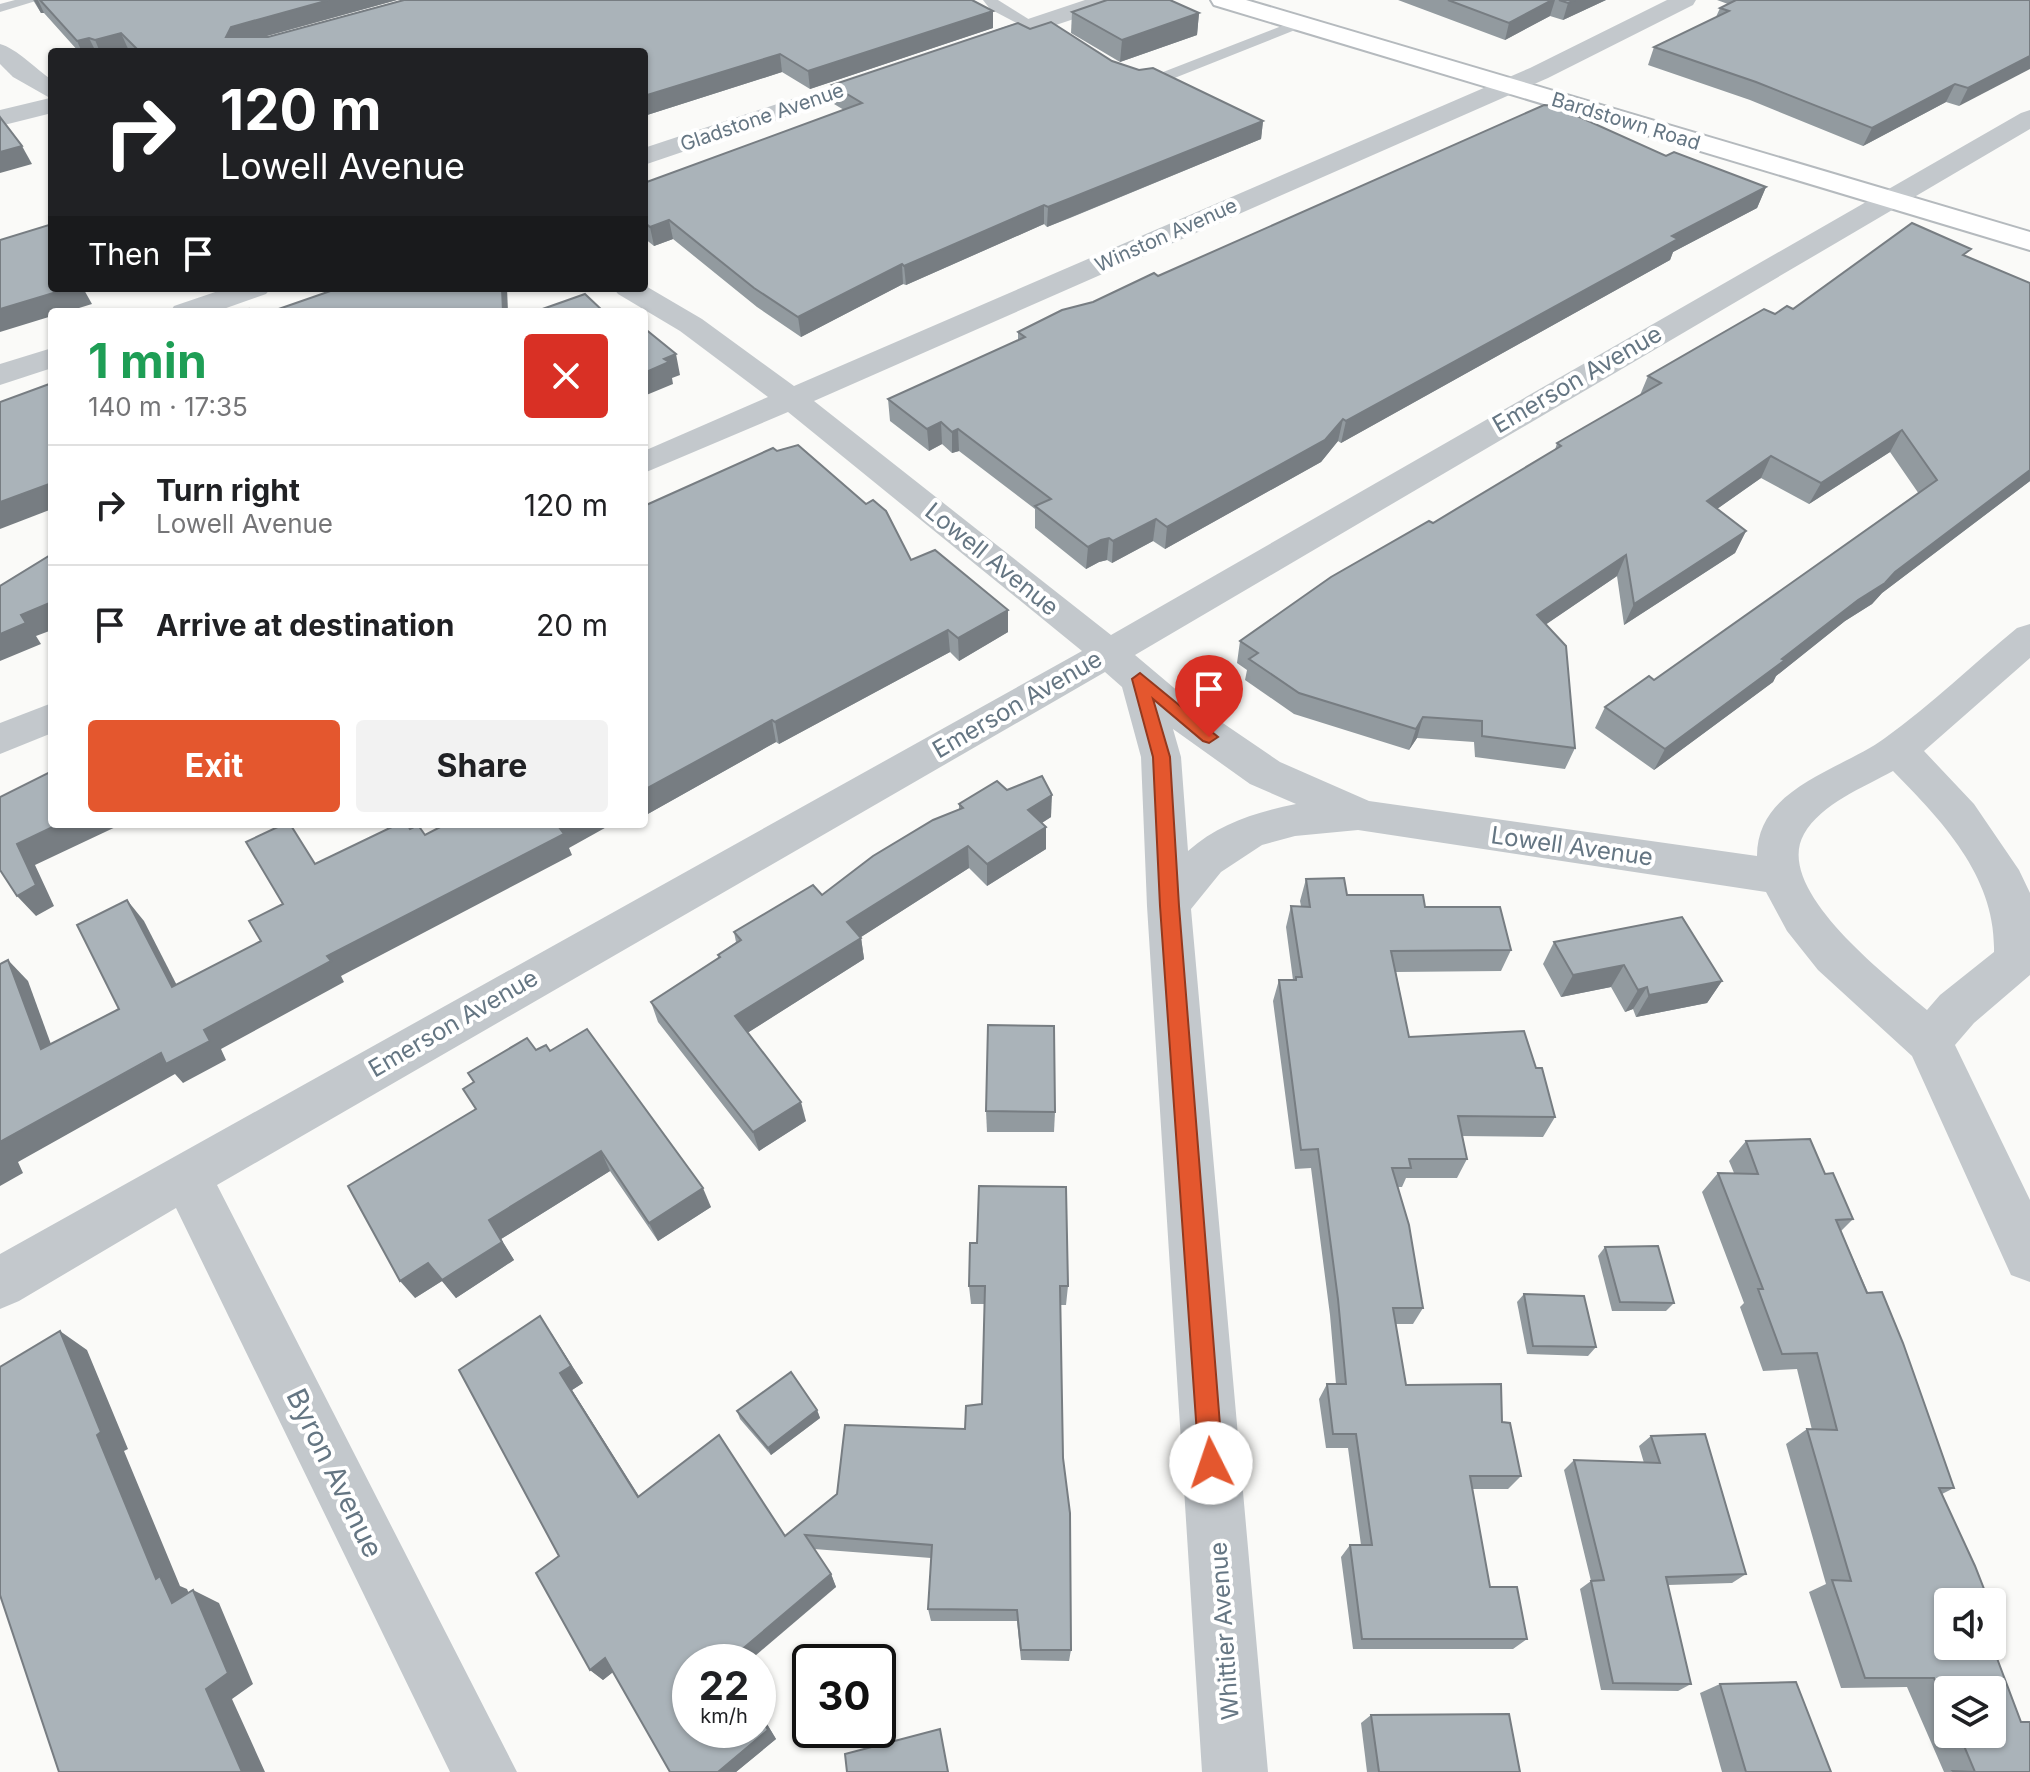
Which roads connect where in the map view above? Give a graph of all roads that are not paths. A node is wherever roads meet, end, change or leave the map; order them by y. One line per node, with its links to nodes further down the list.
1 (32, 0): 8 (lane)
2 (974, 0): 7 (lane)
3 (1017, 0): 7 (lane)
4 (1108, 0): 10 (street)
5 (1222, 0): 9 (main road, Bardstown Road)
6 (1685, 0): 15 (street, Winston Avenue)
7 (995, 5): 10 (lane)
8 (0, 8)
9 (1300, 23): 14 (lane); 15 (main road, Bardstown Road)
10 (1043, 27): 12 (street)
11 (0, 51): 16 (street)
12 (942, 56)
13 (912, 66): 20 (street, Gladstone Avenue)
14 (1119, 71)
15 (1508, 86): 21 (main road, Bardstown Road); 28 (street, Winston Avenue)
16 (48, 88)
17 (48, 106): 18 (street)
18 (0, 118)
19 (2030, 118): 21 (street, Emerson Avenue)
20 (648, 156)
21 (1892, 200): 22 (main road, Bardstown Road); 31 (street, Emerson Avenue)
22 (2030, 241)
23 (244, 292): 25 (street)
24 (635, 292): 28 (street, Lowell Avenue)
25 (197, 308)
26 (48, 358): 27 (street)
27 (0, 375)
28 (791, 400): 29 (street, Winston Avenue); 31 (street, Lowell Avenue)
29 (648, 461)
30 (2030, 637): 34 (street)
31 (1123, 666): 35 (street, Lowell Avenue); 37 (street, Whittier Avenue); 40 (street, Emerson Avenue)
32 (48, 719): 33 (street)
33 (0, 739)
34 (1898, 750): 36 (street); 38 (street)
35 (1363, 816): 36 (street, Lowell Avenue); 37 (street, Lowell Avenue)
36 (1780, 877): 39 (street)
37 (1169, 906): 44 (street, Whittier Avenue)
38 (2029, 912): 39 (street)
39 (1930, 1042): 41 (street)
40 (186, 1175): 42 (street, Emerson Avenue); 43 (street, Byron Avenue)
41 (2030, 1257)
42 (0, 1283)
43 (484, 1772)
44 (1235, 1772)

